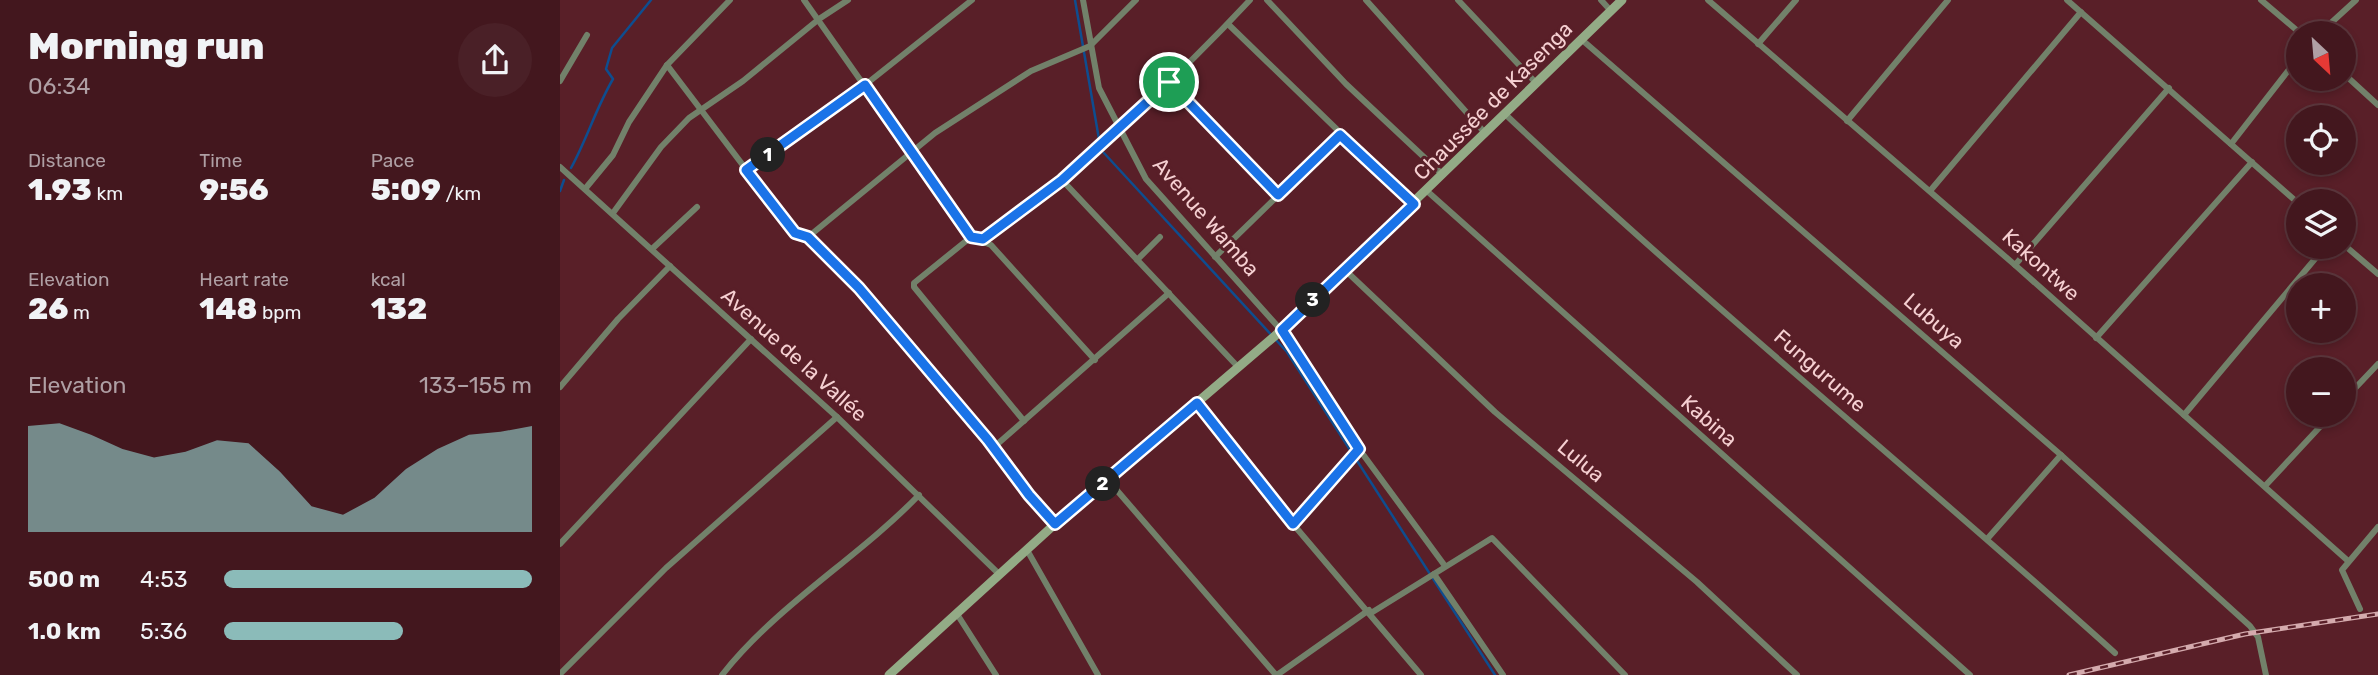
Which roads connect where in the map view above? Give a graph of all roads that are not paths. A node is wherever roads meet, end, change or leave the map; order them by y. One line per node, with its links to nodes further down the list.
1 (730, 0): 29 (street)
2 (804, 0): 21 (street)
3 (848, 0): 21 (street)
4 (972, 0): 34 (street)
5 (1083, 0): 28 (street, Avenue Wamba)
6 (1136, 0): 28 (street)
7 (1250, 0): 24 (street)
8 (1267, 0): 49 (street)
9 (1366, 0): 42 (street)
10 (1458, 0): 33 (street)
11 (1601, 0): 19 (street)
12 (1622, 0): 19 (main road, Chaussée de Kasenga)
13 (1708, 0): 27 (street, Kakontwe)
14 (1797, 0): 27 (street)
15 (1948, 0): 40 (street)
16 (2067, 0): 20 (street)
17 (2261, 0): 22 (street)
18 (2356, 0): 23 (street)
19 (1611, 11): 26 (main road, Chaussée de Kasenga)
20 (2081, 12): 36 (street); 53 (street)
21 (819, 19): 34 (street); 38 (street)
22 (2286, 21)
23 (2333, 21)
24 (1228, 24): 32 (street); 43 (street)
25 (587, 35): 31 (street)
26 (1581, 38): 33 (main road, Chaussée de Kasenga); 88 (street, Lubuya)
27 (1758, 44): 40 (street, Kakontwe)
28 (1085, 47): 41 (street, Avenue Wamba); 45 (street)
29 (667, 65): 38 (street); 51 (street)
30 (2286, 73): 44 (street)
31 (560, 81)
32 (1169, 82): 41 (street); 55 (street)
33 (1536, 83): 39 (main road, Chaussée de Kasenga)
34 (865, 85): 45 (street); 48 (street)
35 (2356, 85): 37 (street)
36 (2169, 88): 44 (street); 68 (street)
37 (2378, 105)
38 (700, 109): 48 (street); 58 (street)
39 (1505, 114): 42 (main road, Chaussée de Kasenga); 95 (street, Fungurume)
40 (1847, 121): 53 (street, Kakontwe)
41 (1119, 131): 50 (street); 65 (street, Avenue Wamba)
42 (1485, 132): 49 (main road, Chaussée de Kasenga)
43 (1340, 135): 55 (street); 56 (street)
44 (2231, 144): 46 (street)
45 (911, 150): 59 (street); 60 (street)
46 (2252, 162): 54 (street); 74 (street)
47 (560, 167): 51 (street, Avenue de la Vallée)
48 (746, 170): 59 (street)
49 (1443, 175): 52 (main road, Chaussée de Kasenga)
50 (1062, 180): 62 (street); 67 (street)
51 (585, 189): 58 (street, Avenue de la Vallée)
52 (1427, 191): 56 (main road, Chaussée de Kasenga); 116 (street, Kabina)
53 (1930, 191): 68 (street, Kakontwe)
54 (2286, 192)
55 (1278, 195): 65 (street)
56 (1414, 204): 70 (main road, Chaussée de Kasenga)
57 (697, 207): 63 (street)
58 (612, 213): 63 (street, Avenue de la Vallée)
59 (808, 237): 86 (street)
60 (971, 237): 62 (street); 84 (street)
61 (1160, 237): 67 (street)
62 (983, 239): 76 (street)
63 (652, 249): 69 (street, Avenue de la Vallée)
64 (2356, 255): 71 (street)
65 (1215, 257): 73 (street, Avenue Wamba)
66 (2315, 259): 82 (street)
67 (1137, 260): 72 (street)
68 (2015, 265): 74 (street, Kakontwe)
69 (670, 266): 75 (street, Avenue de la Vallée); 79 (street)
70 (1345, 270): 73 (main road, Chaussée de Kasenga); 115 (street, Lulua)
71 (2378, 274)
72 (1169, 293): 76 (street); 78 (street)
73 (1276, 335): 78 (main road, Chaussée de Kasenga); 87 (street, Avenue Wamba)
74 (2096, 338): 82 (street, Kakontwe)
75 (751, 339): 83 (street, Avenue de la Vallée); 96 (street)
76 (1095, 360): 84 (street)
77 (2378, 364): 80 (street)
78 (1239, 368): 81 (main road, Chaussée de Kasenga)
79 (560, 387)
80 (2356, 387)
81 (1197, 403): 89 (main road, Chaussée de Kasenga); 93 (street)
82 (2183, 415): 90 (street, Kakontwe)
83 (837, 418): 91 (street, Avenue de la Vallée); 106 (street)
84 (1024, 421): 86 (street)
85 (2320, 427): 90 (street)
86 (994, 447): 92 (street)
87 (1359, 449): 93 (street); 99 (street, Avenue Wamba)
88 (2061, 455): 95 (street); 117 (street, Lubuya)
89 (1108, 480): 92 (main road, Chaussée de Kasenga); 111 (street)
90 (2264, 486): 98 (street, Kakontwe)
91 (919, 495): 101 (street, Avenue de la Vallée); 107 (street)
92 (1055, 524): 97 (main road, Chaussée de Kasenga)
93 (1293, 524): 103 (street)
94 (2378, 527): 98 (street)
95 (1988, 538): 105 (street, Fungurume)
96 (560, 544)
97 (1027, 550): 101 (main road, Chaussée de Kasenga); 110 (street)
98 (2347, 560): 102 (street)
99 (1446, 566): 100 (street); 114 (street)
100 (1434, 574): 103 (street); 113 (street)
101 (1000, 575): 104 (main road, Chaussée de Kasenga)
102 (2360, 609)
103 (1370, 612): 111 (street); 112 (street)
104 (957, 614): 108 (main road, Chaussée de Kasenga); 109 (street)
105 (2115, 653)
106 (560, 674)
107 (722, 675)
108 (889, 675)
109 (996, 675)
110 (1098, 675)
111 (1277, 675)
112 (1421, 675)
113 (1503, 675)
114 (1625, 675)
115 (1797, 675)
116 (1970, 675)
117 (2266, 675)

